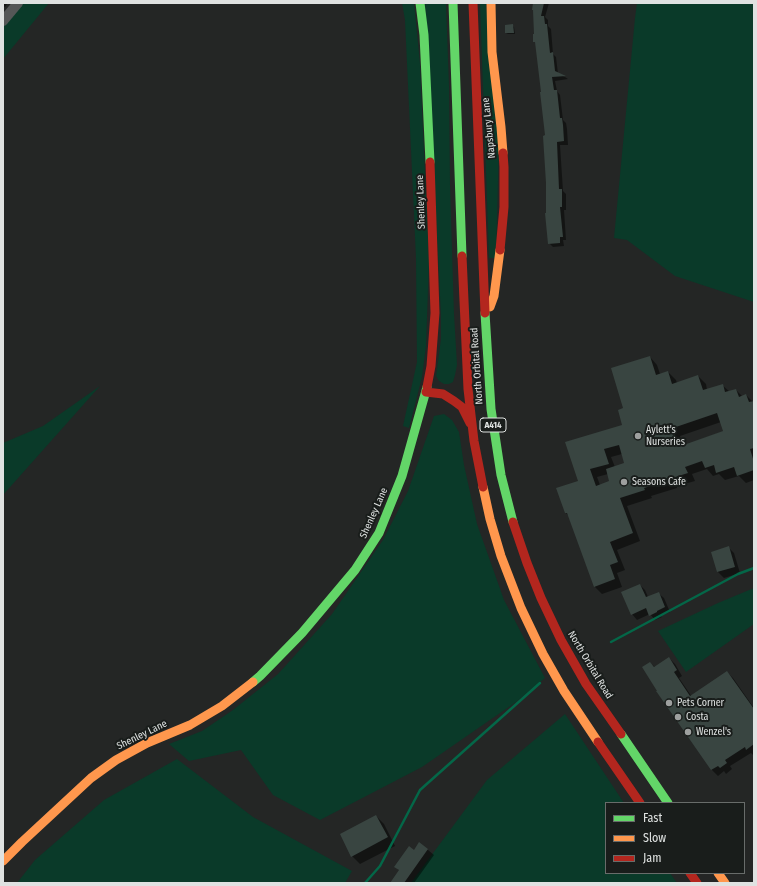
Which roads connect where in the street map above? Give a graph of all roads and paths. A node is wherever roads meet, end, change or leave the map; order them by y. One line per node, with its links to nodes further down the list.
1 (18, 3): 6 (street)
2 (420, 3): 9 (main road, Shenley Lane)
3 (453, 3): 8 (main road, North Orbital Road / A414)
4 (474, 3): 7 (main road, North Orbital Road / A414)
5 (491, 3): 7 (main road, Napsbury Lane)
6 (3, 21)
7 (485, 325): 13 (main road, North Orbital Road / A414)
8 (466, 356): 10 (main road); 11 (main road, North Orbital Road / A414)
9 (426, 392): 10 (main road); 14 (main road, Shenley Lane)
10 (443, 394): 11 (main road)
11 (471, 425): 12 (main road, North Orbital Road / A414)
12 (639, 802)
13 (667, 802)
14 (3, 861)
15 (691, 874): 17 (main road)
16 (719, 874): 18 (main road)
17 (697, 883)
18 (724, 883)

